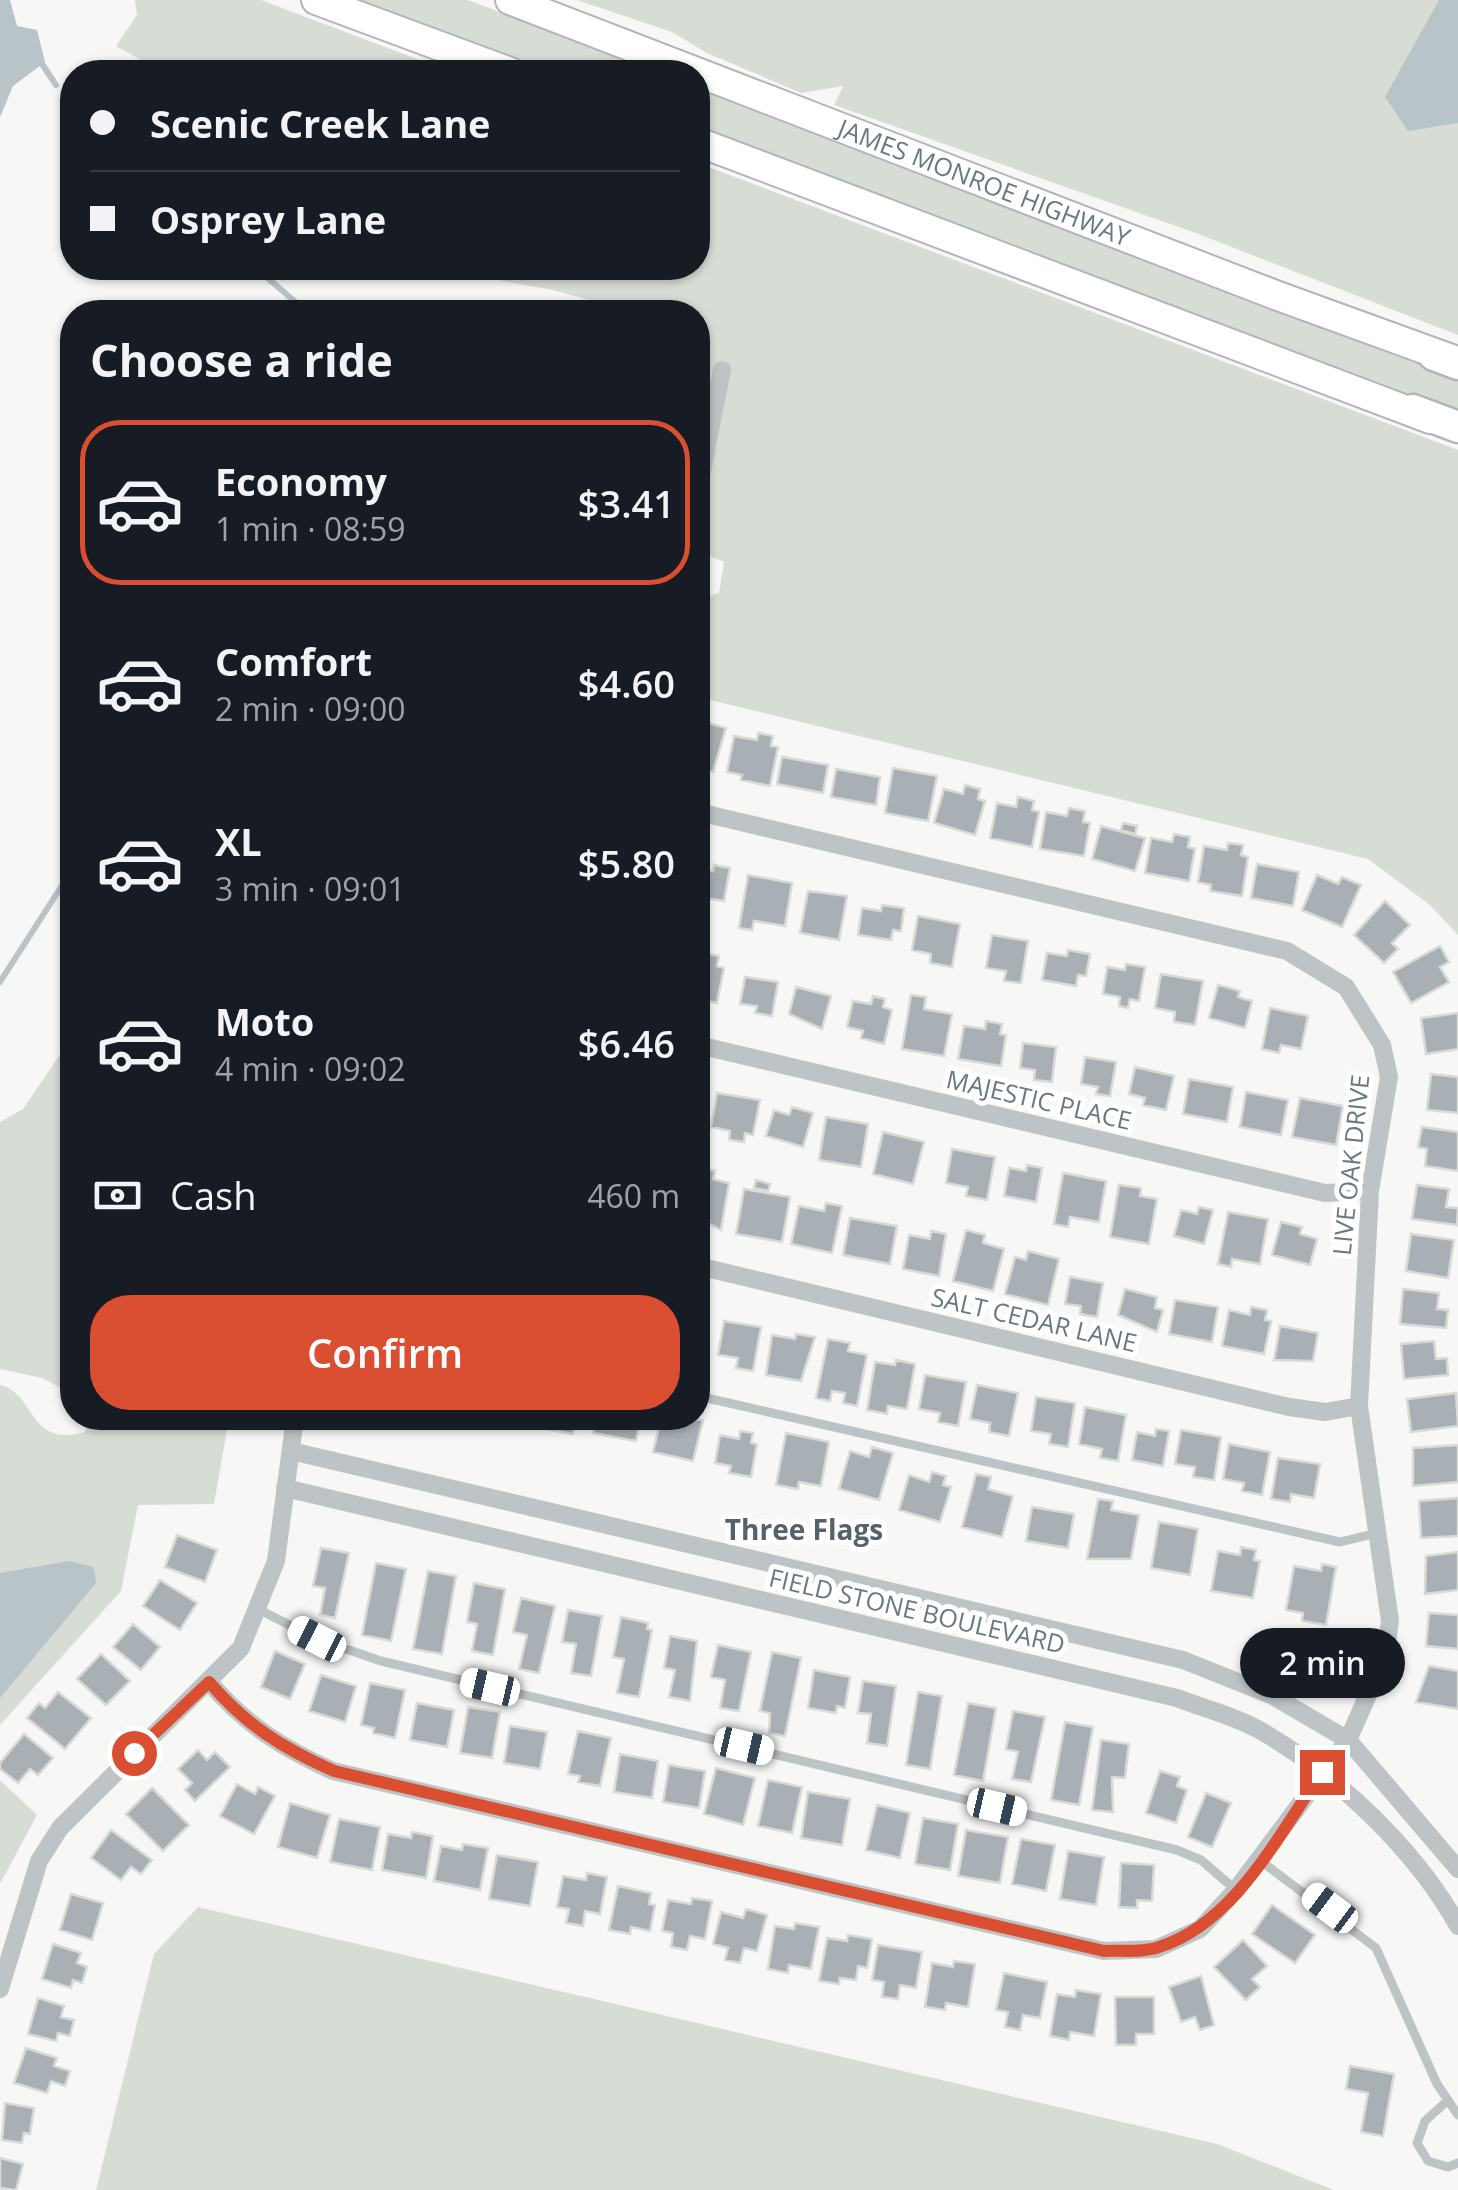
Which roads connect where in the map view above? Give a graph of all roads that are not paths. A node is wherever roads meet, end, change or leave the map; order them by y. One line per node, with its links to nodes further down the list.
1 (316, 0): 3 (highway)
2 (510, 0): 4 (highway, JAMES MONROE HIGHWAY)
3 (478, 60)
4 (667, 60)
5 (710, 77): 7 (highway, JAMES MONROE HIGHWAY)
6 (710, 146): 9 (highway)
7 (1450, 360)
8 (722, 370): 10 (street)
9 (1413, 410): 11 (highway)
10 (710, 430)
11 (1458, 430)
12 (710, 815): 14 (street, LIVE OAK DRIVE)
13 (710, 1048): 14 (street, MAJESTIC PLACE)
14 (1370, 1191): 17 (street, LIVE OAK DRIVE)
15 (710, 1269): 17 (street, SALT CEDAR LANE)
16 (710, 1399): 21 (lane)
17 (1359, 1406): 21 (street, LIVE OAK DRIVE)
18 (294, 1430): 19 (street)
19 (291, 1451): 20 (street); 24 (street, FIELD STONE BOULEVARD)
20 (285, 1488): 22 (street); 25 (street, FIELD STONE BOULEVARD)
21 (1378, 1533): 24 (street, LIVE OAK DRIVE)
22 (258, 1609): 23 (street); 28 (lane)
23 (209, 1682): 28 (street, LIVE OAK DRIVE); 30 (street)
24 (1348, 1740): 25 (street, LIVE OAK DRIVE); 27 (street, FIELD STONE BOULEVARD)
25 (1322, 1772): 26 (street, LIVE OAK DRIVE); 29 (street, FIELD STONE BOULEVARD)
26 (1261, 1861): 28 (street, LIVE OAK DRIVE); 31 (lane)
27 (1458, 1869)
28 (1236, 1890)
29 (1458, 1926)
30 (0, 1989)
31 (1447, 2101): 32 (lane); 33 (lane)
32 (1458, 2115)
33 (1458, 2163)

